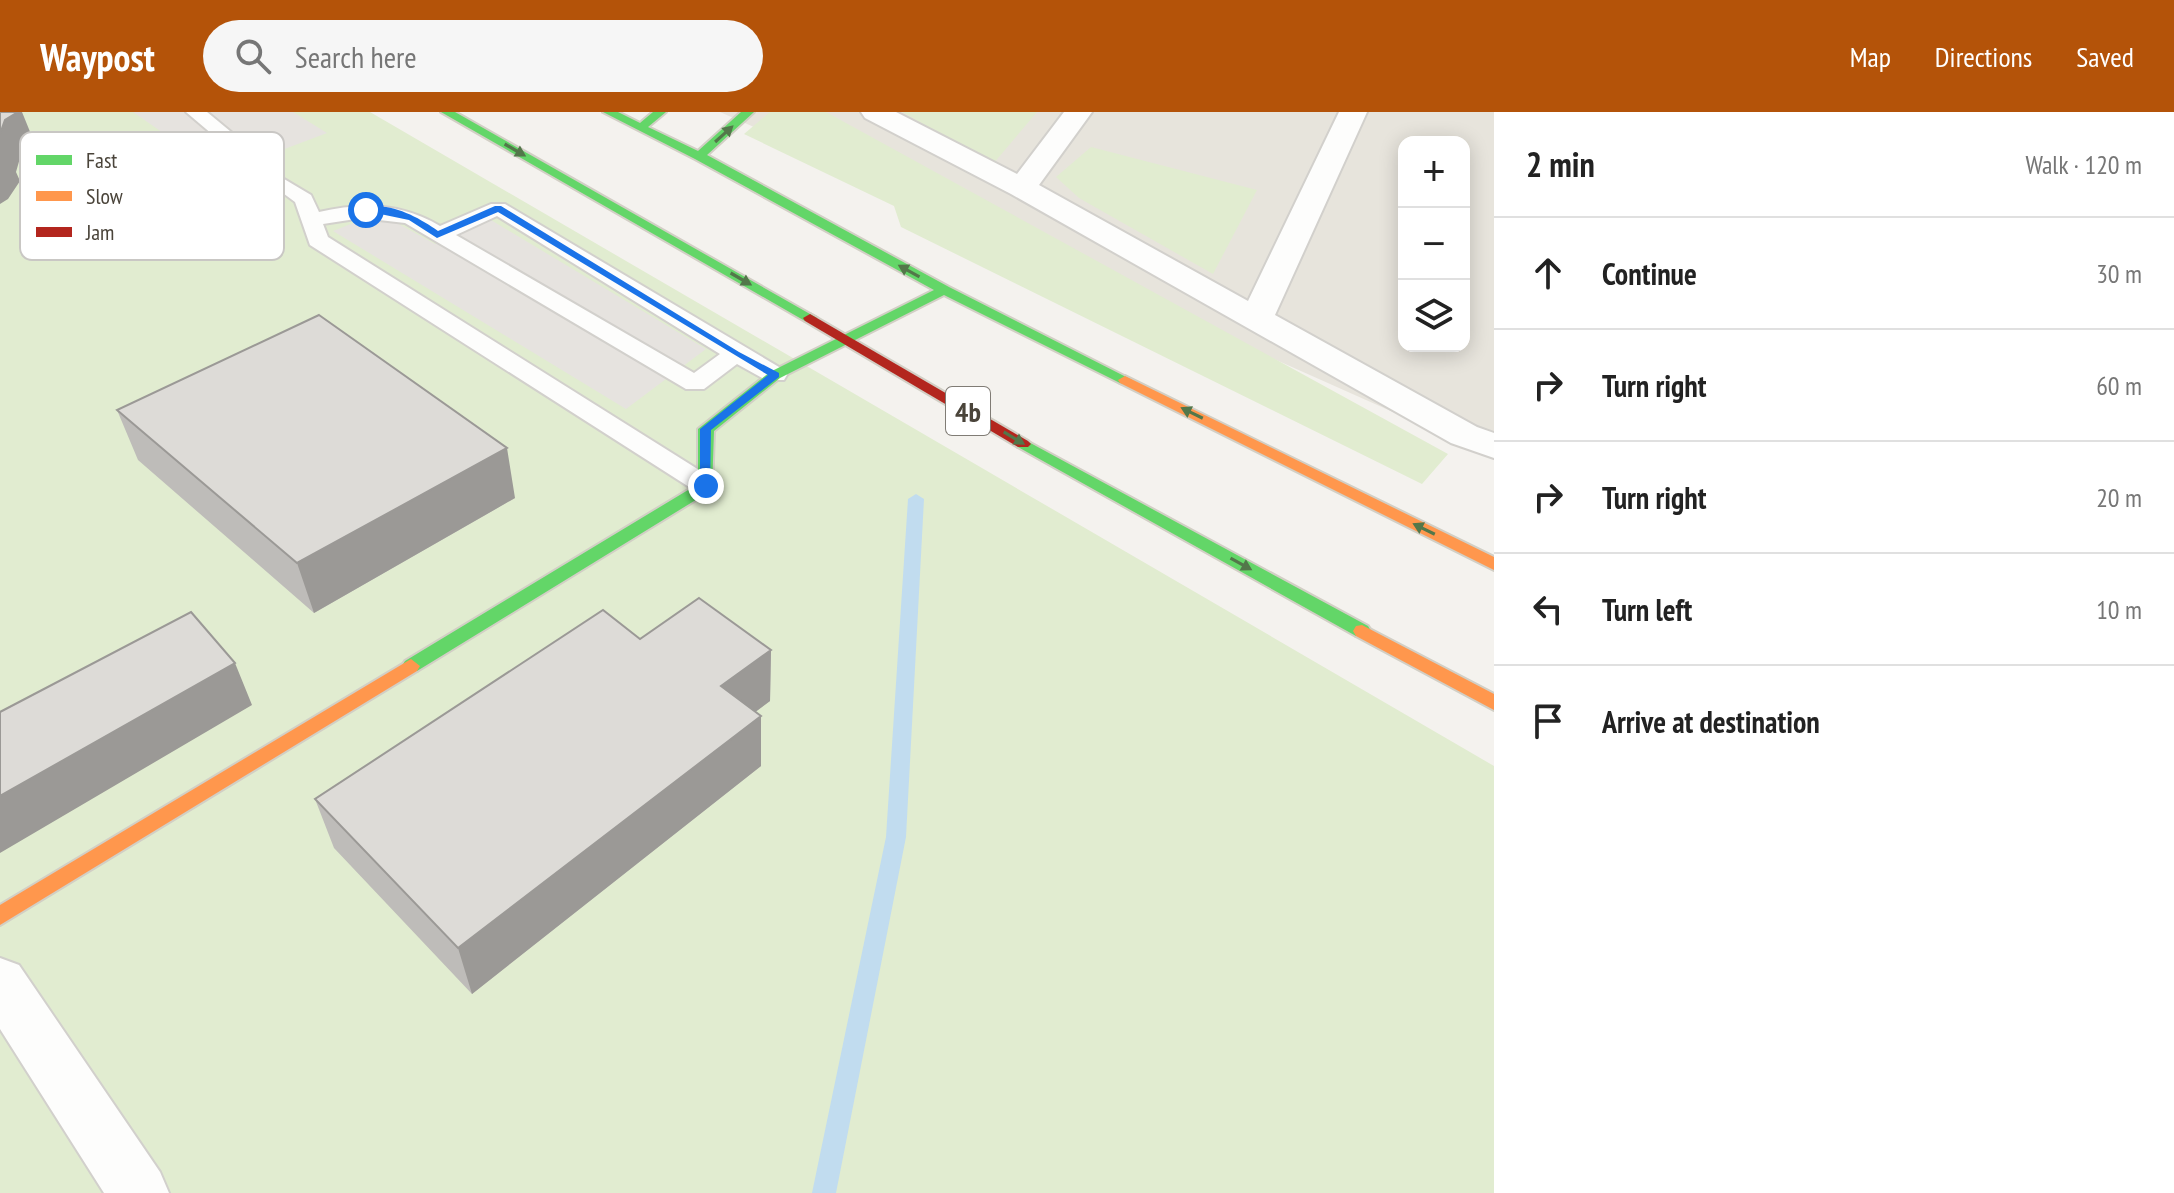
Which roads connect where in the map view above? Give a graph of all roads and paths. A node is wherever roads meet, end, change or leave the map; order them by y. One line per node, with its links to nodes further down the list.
1 (195, 112): 10 (lane)
2 (447, 112): 18 (main road, 4b, one-way to 18)
3 (609, 112): 9 (main road)
4 (660, 112): 9 (main road)
5 (748, 112): 11 (main road, one-way to 5)
6 (875, 112): 13 (street)
7 (1078, 112): 13 (street)
8 (1353, 112): 17 (street)
9 (640, 128): 11 (main road)
10 (221, 132)
11 (699, 156): 16 (main road, one-way to 11)
12 (284, 186): 14 (lane)
13 (1022, 188): 17 (street)
14 (312, 221): 15 (lane); 22 (lane)
15 (437, 235): 19 (lane); 19 (lane)
16 (944, 290): 18 (main road); 23 (main road, one-way to 16)
17 (1257, 318): 21 (street)
18 (849, 340): 20 (main road); 24 (main road, 4b, one-way to 24)
19 (736, 354): 20 (lane)
20 (775, 375): 22 (main road)
21 (1494, 446)
22 (706, 486): 25 (main road)
23 (1494, 564)
24 (1494, 703)
25 (0, 916)
26 (0, 982): 27 (street)
27 (139, 1193)

